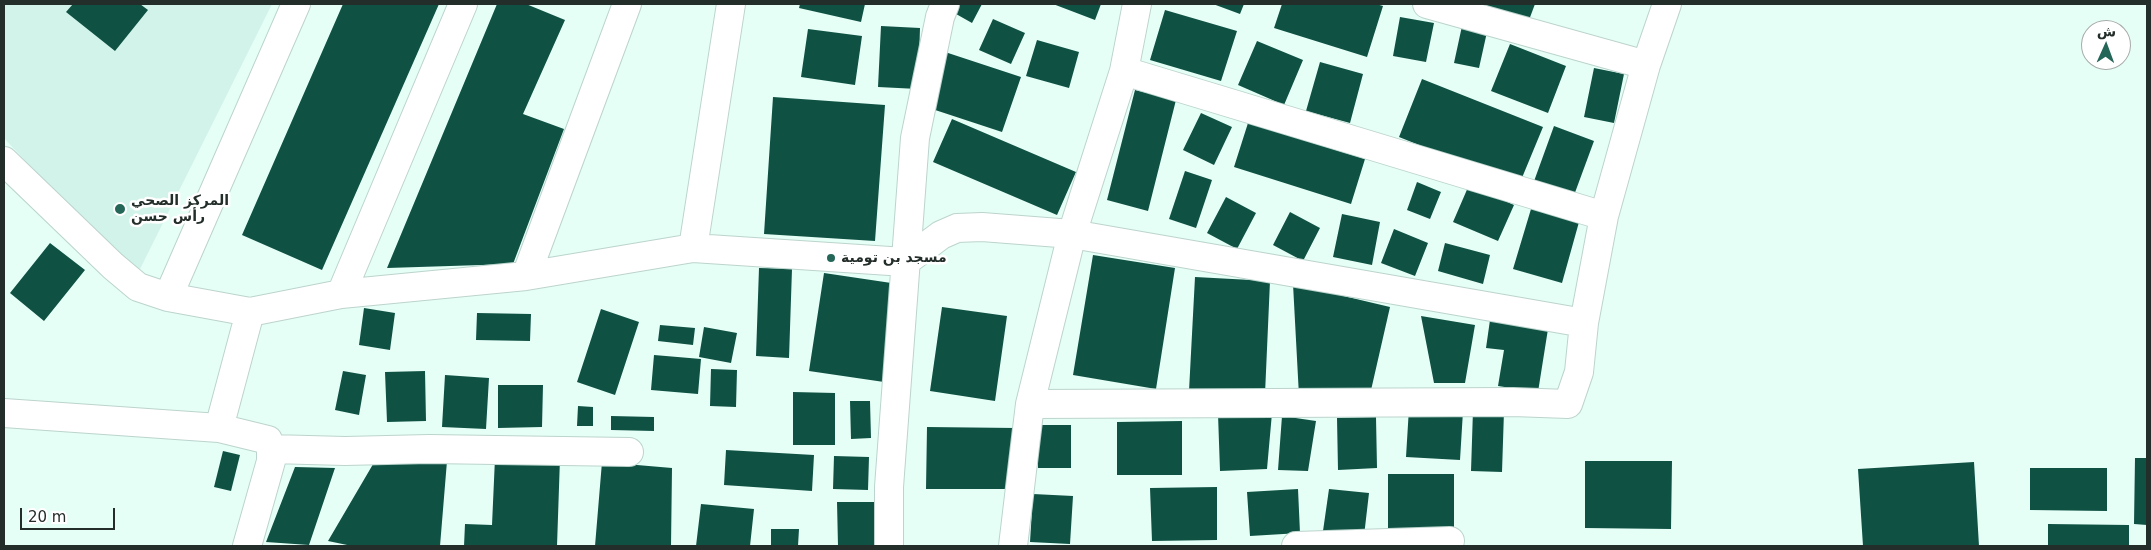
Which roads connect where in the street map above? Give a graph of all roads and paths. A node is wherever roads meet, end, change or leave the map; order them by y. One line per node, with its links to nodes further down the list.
1 (296, 4): 18 (street)
2 (463, 4): 17 (street)
3 (627, 4): 16 (street)
4 (731, 4): 14 (street)
5 (944, 4): 15 (street)
6 (1137, 4): 10 (street)
7 (1427, 4): 9 (street)
8 (1667, 4): 9 (street)
9 (1646, 65): 12 (street)
10 (1124, 71): 12 (street); 13 (street)
11 (4, 161): 18 (street)
12 (1604, 216): 20 (street)
13 (1072, 234): 15 (street); 20 (street); 21 (street)
14 (692, 248): 15 (street); 16 (street)
15 (905, 262): 28 (street)
16 (526, 276): 17 (street)
17 (341, 294): 19 (street)
18 (168, 297): 19 (street)
19 (250, 312): 23 (street)
20 (1584, 323): 21 (street)
21 (1030, 404): 29 (street)
22 (4, 413): 23 (street)
23 (219, 428): 24 (street)
24 (271, 449): 25 (street); 27 (street)
25 (630, 452)
26 (1450, 541): 30 (street)
27 (247, 546)
28 (889, 546)
29 (1014, 546)
30 (1296, 546)

